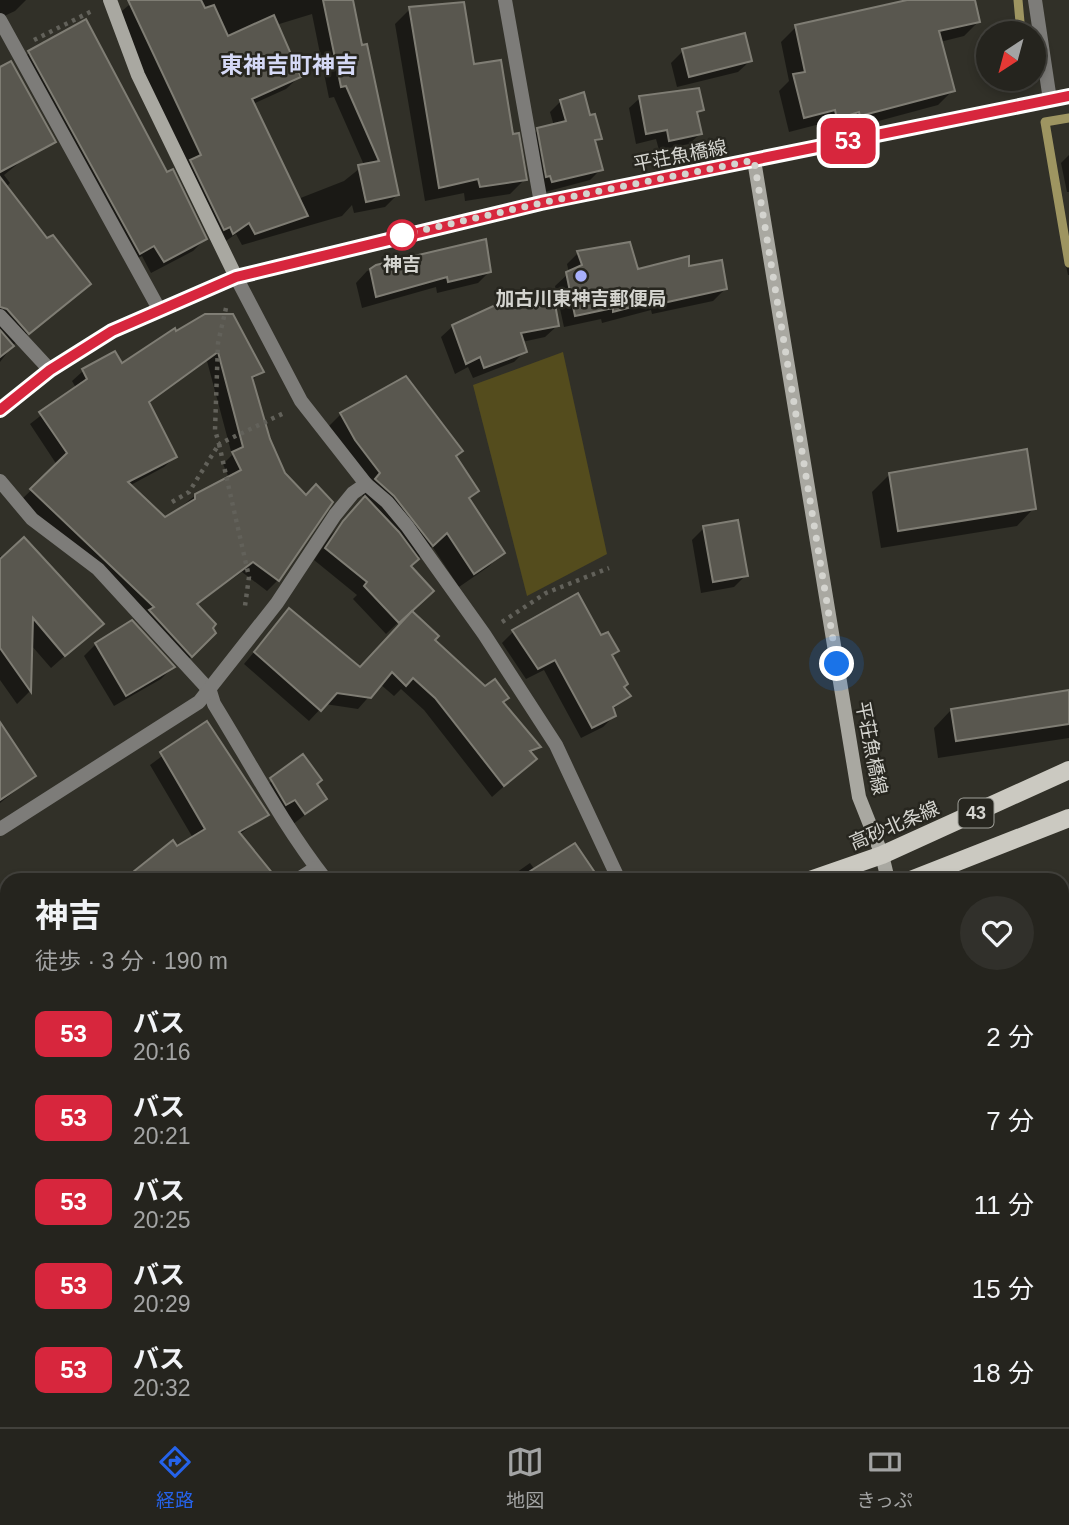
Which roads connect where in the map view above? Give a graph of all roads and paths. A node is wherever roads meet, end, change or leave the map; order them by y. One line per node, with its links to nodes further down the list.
1 (505, 0): 9 (street)
2 (1035, 0): 7 (street)
3 (110, 1): 5 (path); 10 (main road)
4 (0, 19): 5 (street)
5 (16, 49): 11 (street)
6 (1069, 96): 7 (street)
7 (1049, 100): 8 (street)
8 (754, 160): 9 (main road, 平荘魚橋線); 27 (main road, 平荘魚橋線)
9 (541, 203): 10 (main road, 平荘魚橋線)
10 (236, 277): 11 (street); 14 (street); 16 (path)
11 (159, 309): 13 (street)
12 (0, 316): 13 (street)
13 (50, 370): 15 (street)
14 (301, 401): 16 (path); 18 (street)
15 (0, 410)
16 (219, 444): 19 (path); 21 (path)
17 (0, 481): 23 (street)
18 (366, 484): 22 (street); 23 (street)
19 (172, 502)
20 (609, 568): 22 (path)
21 (244, 611)
22 (484, 634): 31 (street)
23 (211, 691): 26 (street); 28 (street)
24 (1069, 770): 27 (main road, 高砂北条線 / 43)
25 (1069, 818): 34 (main road, 43)
26 (0, 830)
27 (883, 855): 32 (main road, 高砂北条線 / 43); 33 (main road, 平荘魚橋線)
28 (316, 867): 29 (street); 30 (street)
29 (307, 873)
30 (321, 873)
31 (617, 873)
32 (830, 873)
33 (887, 873)
34 (929, 873)

